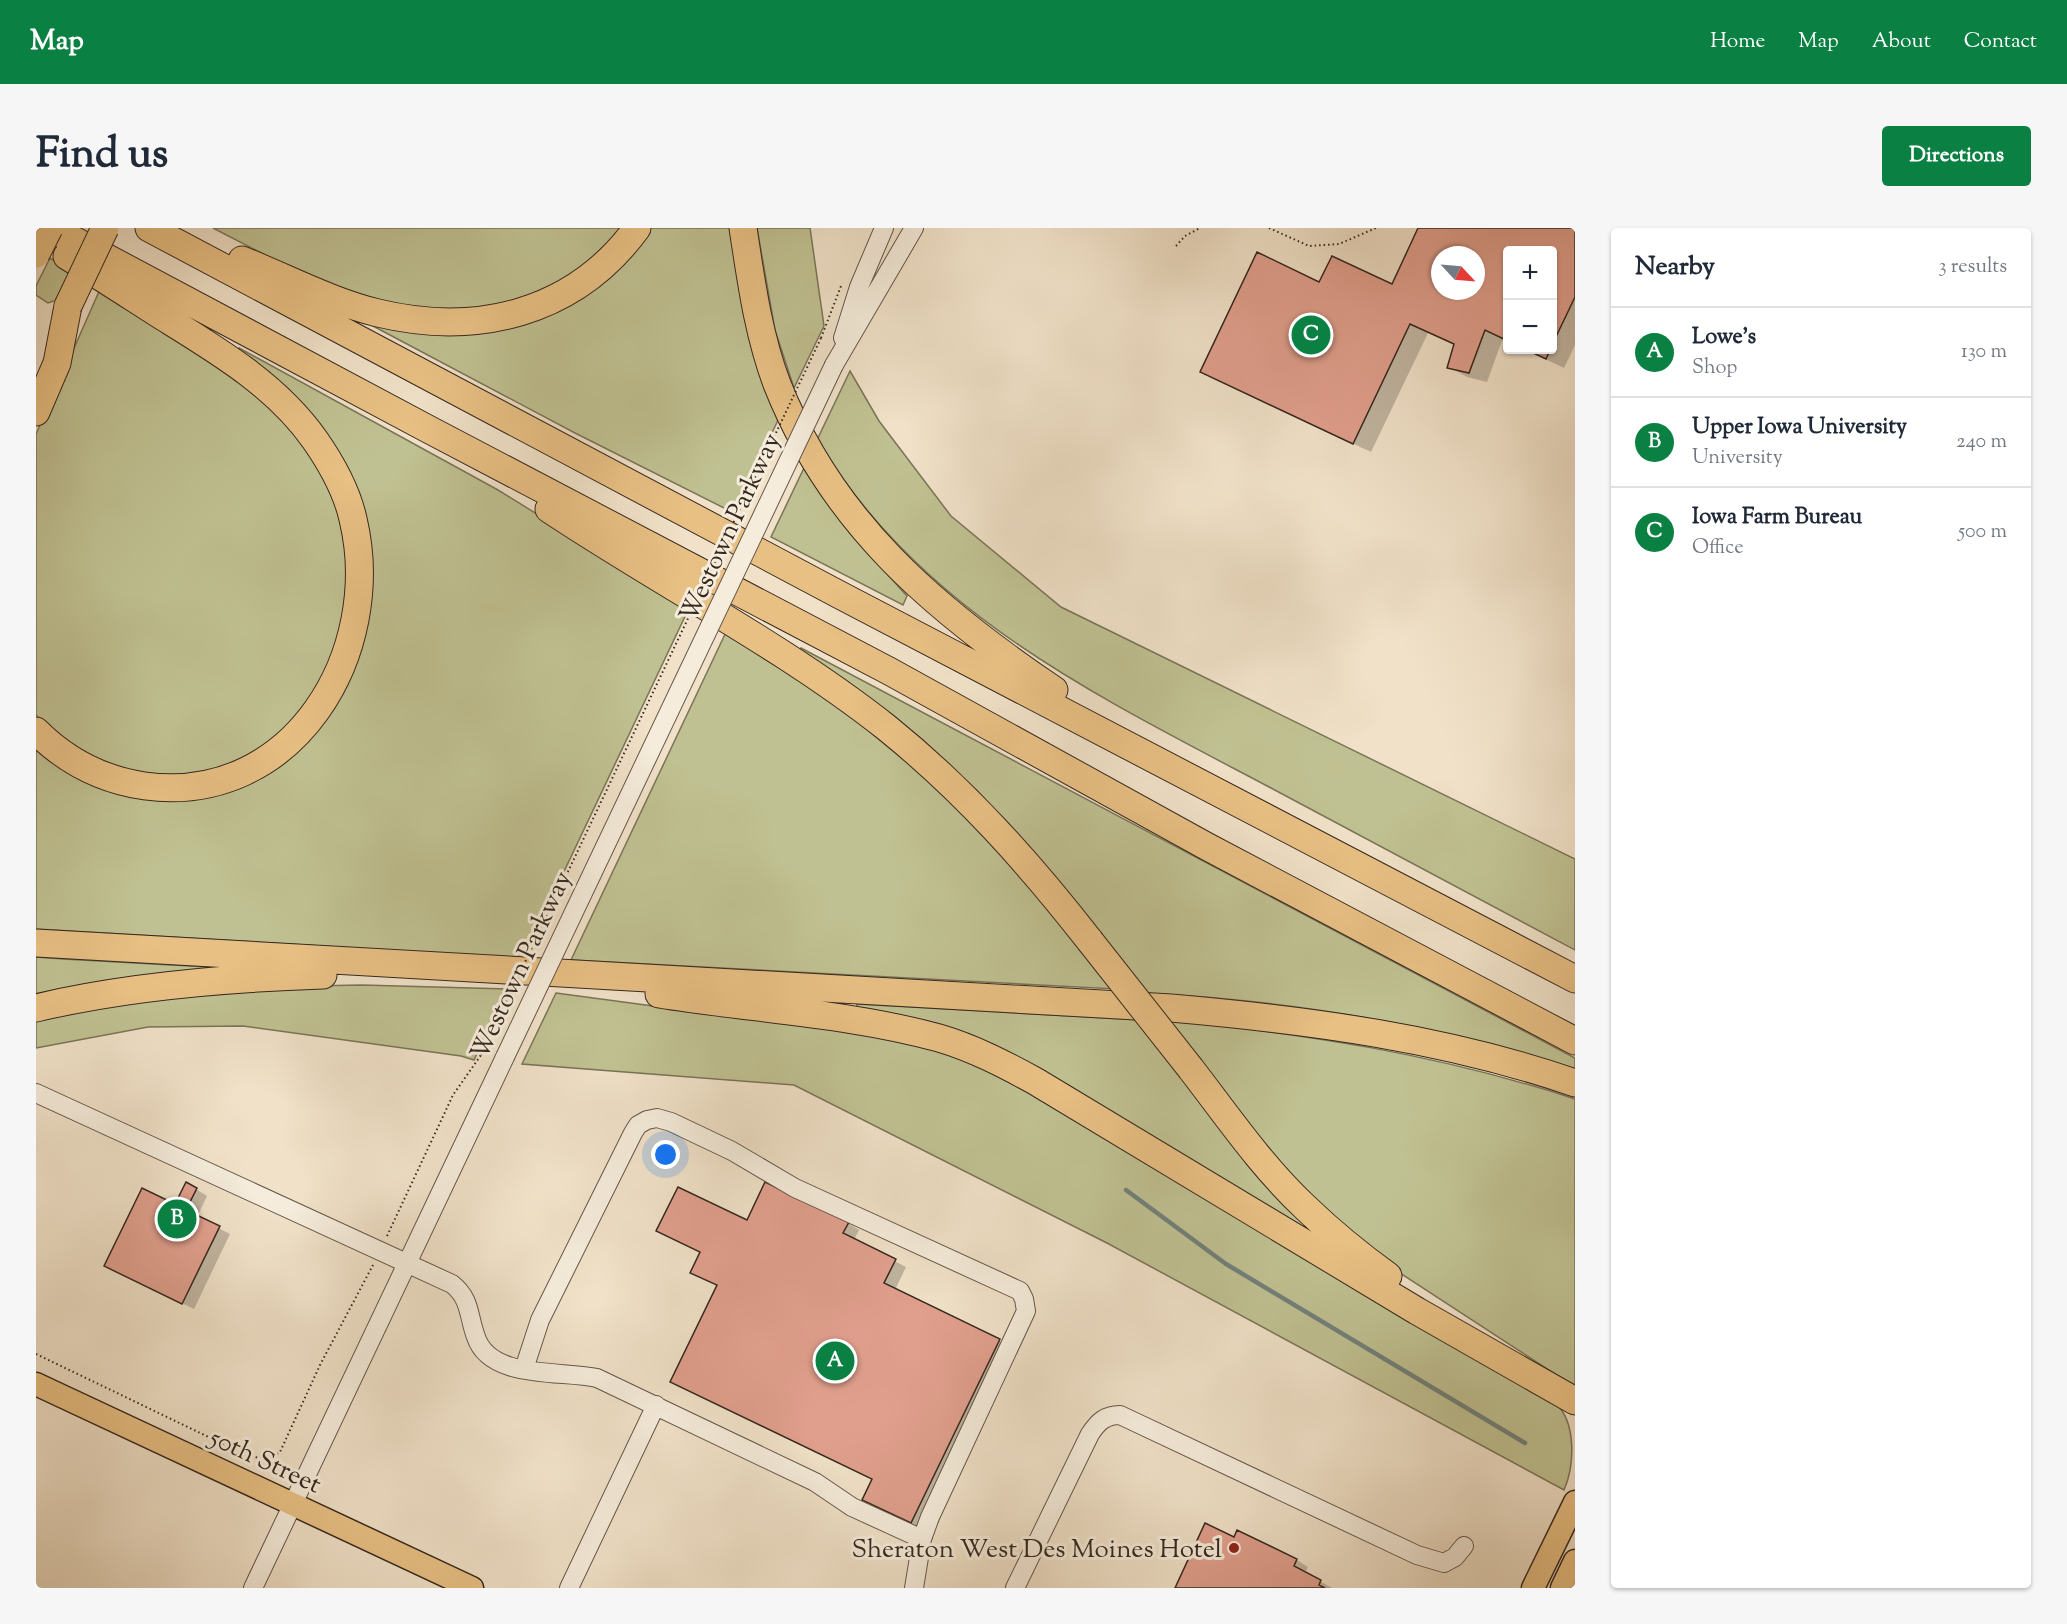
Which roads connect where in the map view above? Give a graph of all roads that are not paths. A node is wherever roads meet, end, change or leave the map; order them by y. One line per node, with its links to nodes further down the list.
1 (44, 228): 11 (highway, bridge)
2 (50, 228): 12 (highway, bridge); 17 (highway)
3 (105, 228): 13 (highway, bridge)
4 (149, 228): 19 (highway)
5 (162, 228): 6 (highway)
6 (638, 228)
7 (743, 228): 19 (highway)
8 (884, 228): 14 (street, Westown Parkway)
9 (914, 228): 14 (street, Westown Parkway)
10 (36, 236): 18 (highway)
11 (36, 247)
12 (36, 254)
13 (68, 306): 15 (highway); 16 (highway)
14 (834, 365): 28 (street, Westown Parkway, bridge)
15 (36, 371)
16 (36, 412)
17 (428, 429): 25 (highway); 29 (highway, bridge)
18 (36, 731)
19 (1186, 776): 23 (highway)
20 (36, 943): 21 (highway)
21 (445, 966): 22 (highway); 24 (highway)
22 (507, 969): 26 (highway); 29 (highway)
23 (1575, 979)
24 (36, 1008)
25 (1575, 1041)
26 (1575, 1083)
27 (36, 1093): 28 (street)
28 (408, 1264): 30 (street); 35 (street, Westown Parkway)
29 (1521, 1368): 32 (highway)
30 (524, 1370): 33 (street); 36 (street)
31 (36, 1384): 35 (main road, 50th Street)
32 (1575, 1401)
33 (656, 1405): 36 (street); 41 (street)
34 (1575, 1502): 44 (main road)
35 (293, 1505): 39 (street, Westown Parkway); 40 (main road, 50th Street)
36 (922, 1539): 42 (street)
37 (1464, 1546): 43 (street)
38 (1575, 1561): 45 (main road)
39 (253, 1588)
40 (472, 1588)
41 (569, 1588)
42 (914, 1588)
43 (1015, 1588)
44 (1533, 1588)
45 (1562, 1588)

